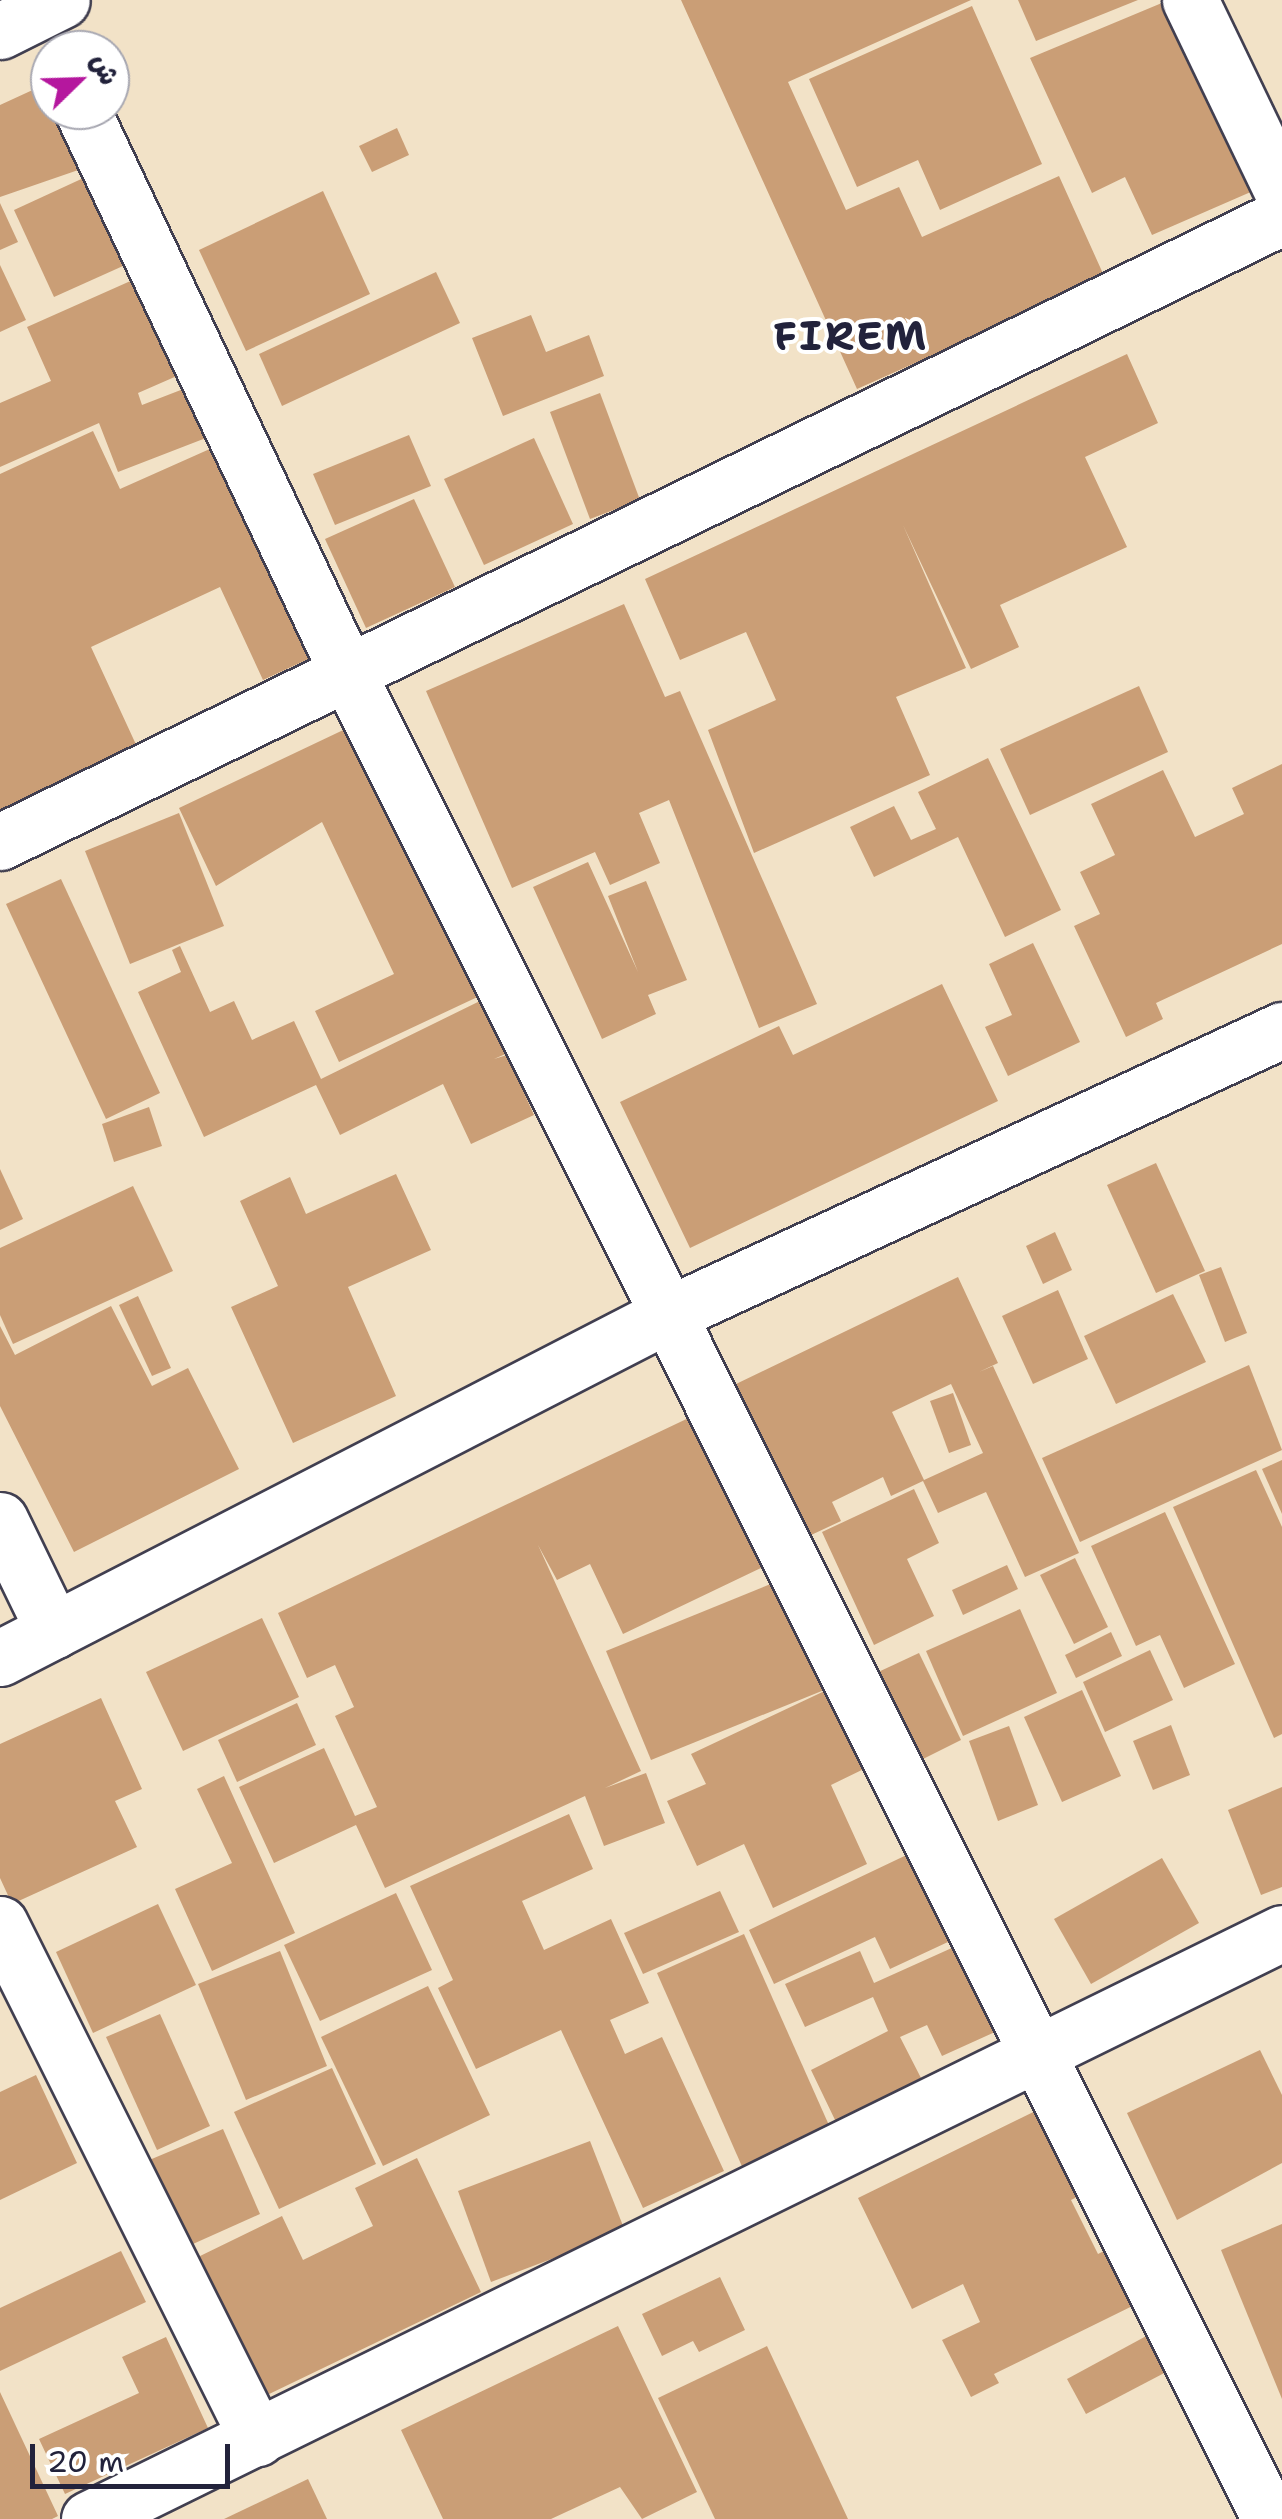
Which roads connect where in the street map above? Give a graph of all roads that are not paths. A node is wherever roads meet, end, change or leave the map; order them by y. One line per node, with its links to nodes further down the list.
1 (1190, 0): 3 (street)
2 (91, 130): 5 (street)
3 (1282, 190)
4 (1282, 218): 5 (street)
5 (348, 674): 6 (street); 8 (street)
6 (0, 842)
7 (1282, 1030): 8 (street)
8 (667, 1315): 10 (street); 14 (street)
9 (0, 1520): 10 (street)
10 (54, 1631): 11 (street)
11 (0, 1658)
12 (0, 1924): 15 (street)
13 (1282, 1933): 14 (street)
14 (1043, 2056): 15 (street); 17 (street)
15 (257, 2438): 16 (street)
16 (89, 2519)
17 (1270, 2519)

